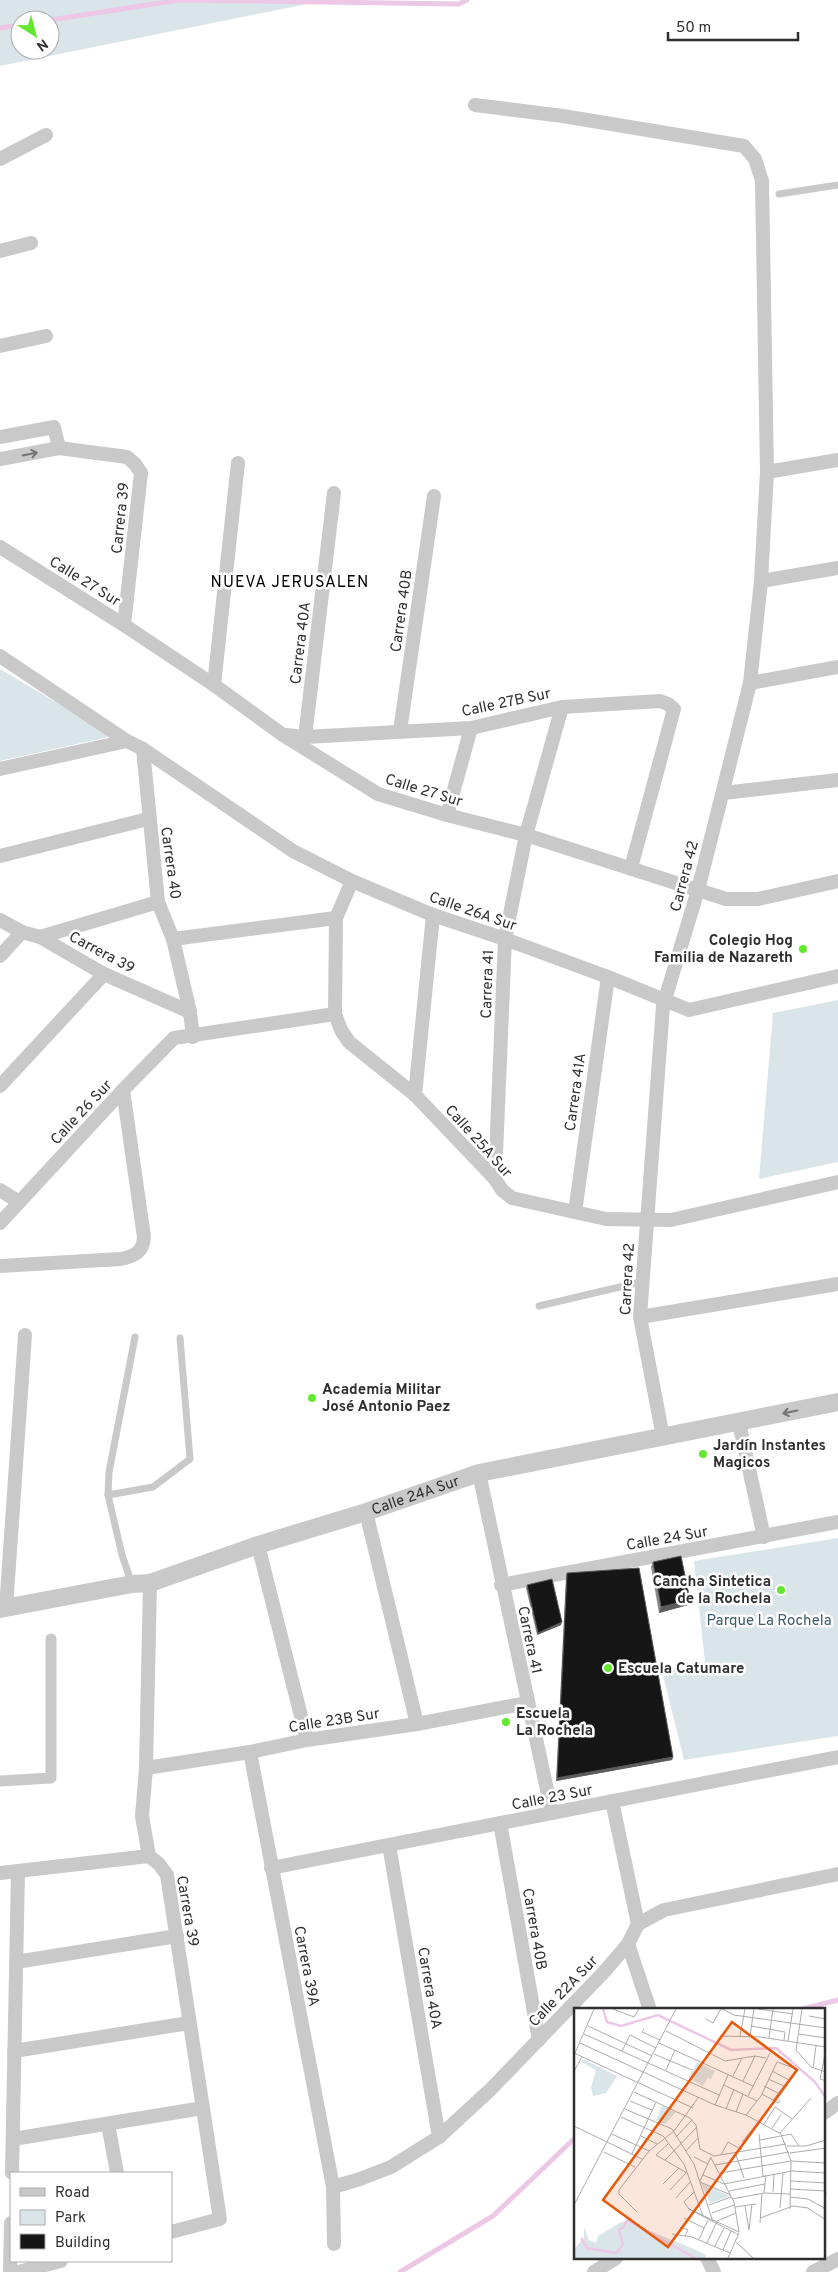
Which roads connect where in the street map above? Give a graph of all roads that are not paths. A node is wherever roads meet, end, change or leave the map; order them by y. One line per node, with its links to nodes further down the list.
1 (475, 105): 15 (street, Carrera 42)
2 (46, 135): 3 (street)
3 (0, 159)
4 (838, 185): 5 (lane)
5 (779, 194)
6 (31, 242): 7 (street)
7 (0, 251)
8 (46, 336): 9 (street)
9 (0, 346)
10 (0, 437): 11 (street)
11 (59, 448): 12 (street, Carrera 39, one-way to 11); 21 (street, Carrera 39)
12 (0, 459)
13 (838, 460): 15 (street)
14 (238, 463): 25 (street)
15 (767, 472): 20 (street, Carrera 42)
16 (334, 493): 30 (street, Carrera 40A)
17 (434, 496): 28 (street, Carrera 40B)
18 (0, 546): 21 (street, Calle 27 Sur)
19 (838, 568): 20 (street)
20 (761, 581): 24 (street, Carrera 42)
21 (124, 625): 25 (street, Calle 27 Sur)
22 (0, 656): 31 (street, Calle 26A Sur)
23 (838, 667): 24 (street)
24 (750, 683): 35 (street, Carrera 42)
25 (214, 685): 29 (street, Calle 27 Sur)
26 (562, 707): 27 (street, Calle 27B Sur); 38 (street, Carrera 41); 40 (street, Calle 27B Sur)
27 (471, 728): 28 (street, Calle 27B Sur); 36 (street)
28 (400, 731): 30 (street, Calle 27B Sur)
29 (283, 735): 30 (street, Calle 27B Sur); 36 (street, Calle 27 Sur)
30 (305, 737)
31 (127, 741): 32 (street, Calle 26A Sur); 33 (street)
32 (143, 749): 37 (street, Carrera 40); 41 (street, Calle 26A Sur)
33 (0, 769)
34 (838, 780): 35 (street)
35 (722, 793): 43 (street, Carrera 42)
36 (447, 815): 38 (street, Calle 27 Sur)
37 (148, 819): 39 (street); 44 (street, Carrera 40)
38 (526, 836): 40 (street, Calle 27 Sur); 51 (street, Carrera 41)
39 (0, 856)
40 (631, 868): 43 (street, Calle 27 Sur)
41 (352, 881): 45 (street, Calle 26A Sur); 46 (street)
42 (838, 881): 43 (street, Calle 27 Sur)
43 (698, 890): 56 (street, Carrera 42)
44 (158, 902): 49 (street); 50 (street, Carrera 40)
45 (433, 915): 51 (street, Calle 26A Sur); 62 (street)
46 (336, 918): 50 (street); 58 (street)
47 (0, 920): 48 (street, Carrera 39)
48 (22, 932): 49 (street, Carrera 39); 52 (street)
49 (40, 937): 53 (street, Carrera 39)
50 (173, 939): 57 (street, Carrera 40)
51 (505, 939): 55 (street, Calle 26A Sur); 63 (street, Carrera 41)
52 (0, 956)
53 (104, 974): 57 (street, Carrera 39); 60 (street)
54 (838, 976): 56 (street, Calle 26A Sur)
55 (608, 977): 56 (street, Calle 26A Sur); 67 (street, Carrera 41A)
56 (665, 1000): 68 (street, Carrera 42)
57 (190, 1012): 59 (street, Carrera 40)
58 (335, 1014): 59 (street); 62 (street, Calle 25A Sur)
59 (192, 1036): 61 (street, Calle 26 Sur)
60 (0, 1086)
61 (123, 1090): 66 (street, Calle 26 Sur); 70 (street)
62 (415, 1095): 63 (street, Calle 25A Sur)
63 (495, 1179): 67 (street, Calle 25A Sur)
64 (838, 1182): 68 (street, Calle 25A Sur)
65 (0, 1190): 66 (street)
66 (19, 1202): 69 (street, Calle 26 Sur)
67 (575, 1212): 68 (street, Calle 25A Sur)
68 (646, 1220): 71 (street, Carrera 42)
69 (0, 1223)
70 (0, 1266)
71 (642, 1282): 73 (lane); 74 (street, Carrera 42)
72 (838, 1284): 74 (street)
73 (539, 1306)
74 (640, 1317): 80 (street, Carrera 42)
75 (25, 1335): 90 (street)
76 (135, 1337): 82 (lane)
77 (180, 1338): 82 (lane)
78 (838, 1402): 79 (street, Calle 24A Sur, one-way to 79)
79 (739, 1423): 80 (street, Calle 24A Sur); 85 (street)
80 (662, 1438): 81 (street, Calle 24A Sur)
81 (478, 1473): 83 (street, Calle 24A Sur); 89 (street, Carrera 41)
82 (108, 1495): 88 (lane)
83 (366, 1512): 86 (street, Calle 24A Sur); 93 (street)
84 (838, 1522): 85 (street, Calle 24 Sur)
85 (764, 1537): 89 (street, Calle 24 Sur)
86 (258, 1545): 87 (street, Calle 24A Sur); 94 (street)
87 (150, 1583): 88 (street, Calle 24A Sur); 97 (street)
88 (132, 1584): 90 (street, Calle 24A Sur)
89 (501, 1584): 92 (street, Carrera 41)
90 (3, 1608)
91 (51, 1639): 98 (street)
92 (527, 1704): 93 (street, Calle 23B Sur); 100 (street, Carrera 41)
93 (417, 1724): 94 (street, Calle 23B Sur)
94 (306, 1740): 95 (street, Calle 23B Sur)
95 (250, 1752): 97 (street, Calle 23B Sur); 104 (street, Carrera 39A)
96 (838, 1757): 99 (street, Calle 23 Sur)
97 (146, 1768): 103 (street)
98 (0, 1781)
99 (612, 1802): 100 (street, Calle 23 Sur); 108 (street)
100 (552, 1813): 101 (street, Calle 23 Sur)
101 (500, 1823): 102 (street, Calle 23 Sur); 114 (street, Carrera 40B)
102 (389, 1845): 104 (street, Calle 23 Sur); 120 (street, Carrera 40A)
103 (149, 1856): 105 (street); 109 (street, Carrera 39)
104 (272, 1868): 124 (street, Carrera 39A)
105 (18, 1871): 106 (street); 111 (street)
106 (0, 1873)
107 (838, 1874): 108 (street)
108 (638, 1924): 110 (street, Calle 22A Sur)
109 (176, 1936): 111 (street); 113 (street, Carrera 39)
110 (628, 1944): 112 (street); 114 (street, Calle 22A Sur)
111 (16, 1962): 115 (street)
112 (649, 2008)
113 (189, 2023): 115 (street); 117 (street, Carrera 39)
114 (538, 2040): 120 (street, Calle 22A Sur)
115 (14, 2051): 121 (street)
116 (838, 2103): 118 (street)
117 (203, 2108): 119 (street); 125 (street, Carrera 39)
118 (826, 2112)
119 (108, 2124): 121 (street); 123 (street)
120 (439, 2137): 124 (street, Calle 22A Sur)
121 (13, 2139): 122 (street)
122 (12, 2172)
123 (117, 2172)
124 (333, 2187): 126 (street, Carrera 39A)
125 (172, 2232)
126 (334, 2244)
127 (838, 2259): 134 (street)
128 (614, 2260): 131 (street)
129 (708, 2260): 133 (street)
130 (57, 2262): 132 (street)
131 (602, 2270)
132 (18, 2272)
133 (714, 2272)
134 (813, 2272)

